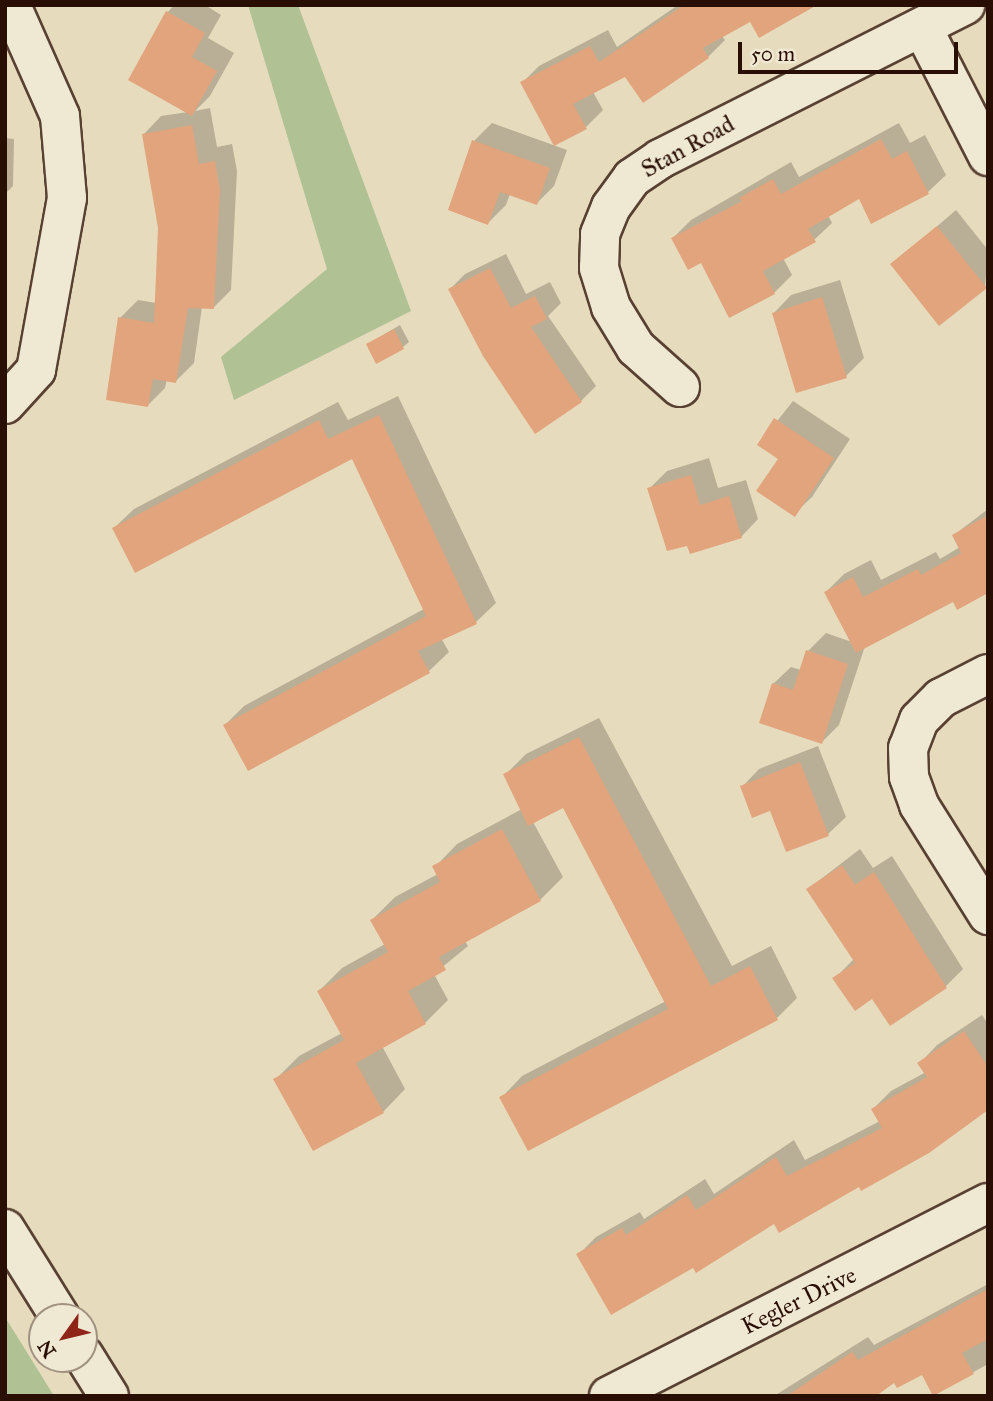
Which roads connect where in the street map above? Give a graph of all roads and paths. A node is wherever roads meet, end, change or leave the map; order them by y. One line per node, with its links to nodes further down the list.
1 (965, 5): 3 (street, Stan Road)
2 (15, 11): 6 (street)
3 (922, 27): 4 (street); 5 (street, Stan Road)
4 (988, 156)
5 (680, 387)
6 (5, 404)
7 (988, 674): 8 (street)
8 (988, 915)
9 (988, 1203): 14 (street, Kegler Drive)
10 (5, 1229): 11 (street)
11 (51, 1303)
12 (94, 1373): 13 (street)
13 (108, 1396)
14 (609, 1396)

